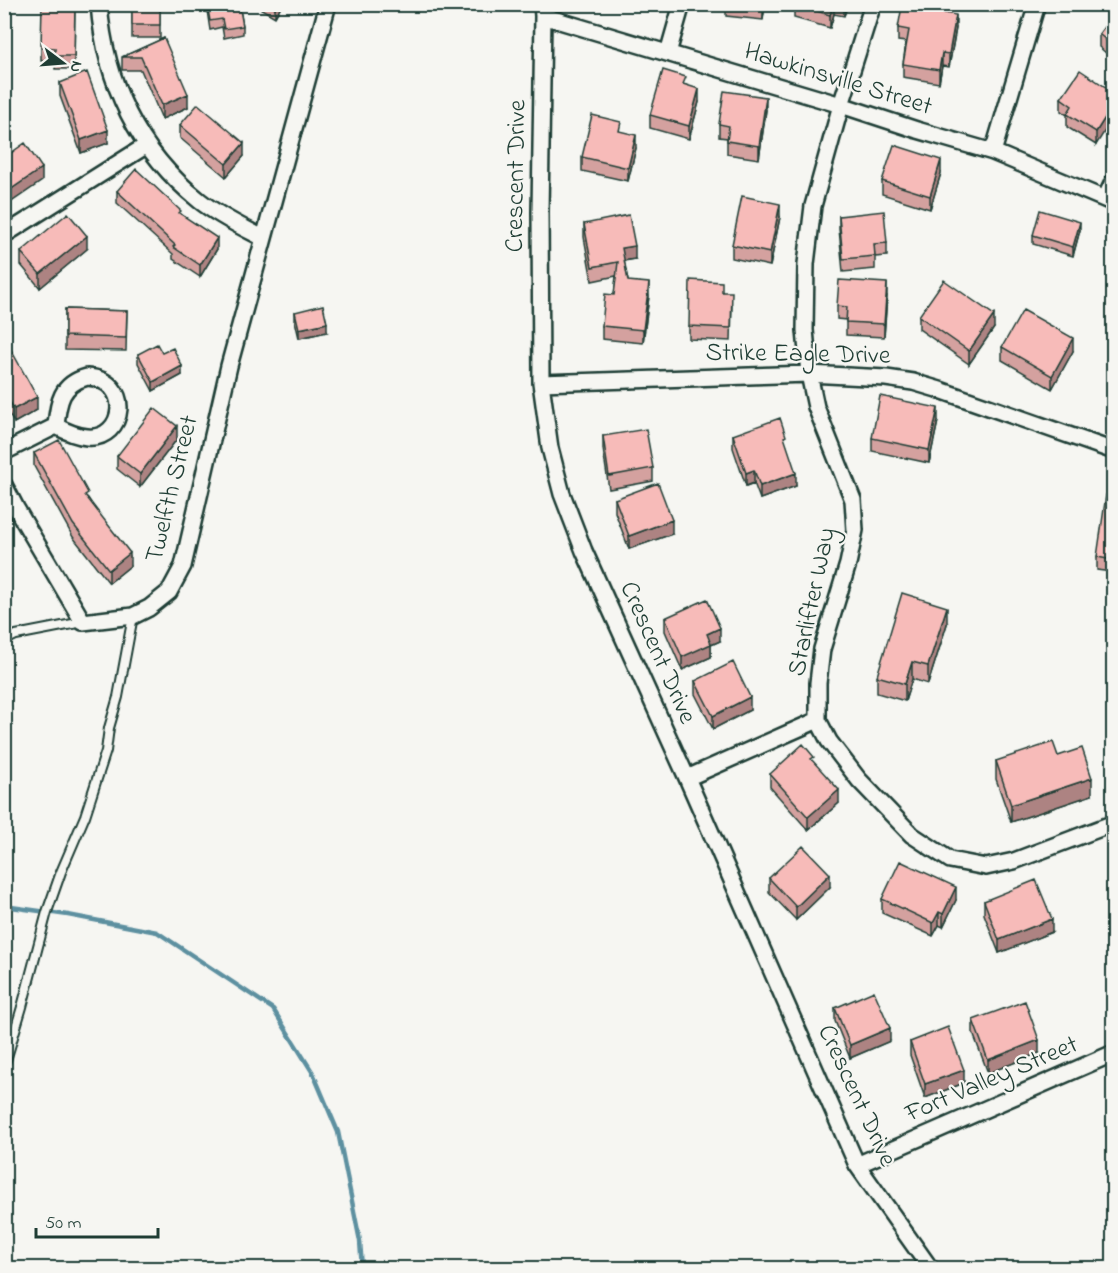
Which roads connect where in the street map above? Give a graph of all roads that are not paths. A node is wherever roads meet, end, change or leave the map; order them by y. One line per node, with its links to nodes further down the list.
1 (99, 4): 9 (street)
2 (328, 4): 14 (street, Twelfth Street)
3 (682, 4): 7 (street)
4 (873, 4): 8 (street, Starlifter Way)
5 (1037, 4): 10 (street)
6 (542, 10): 7 (street, Hawkinsville Street); 16 (street, Crescent Drive)
7 (669, 53): 8 (street, Hawkinsville Street)
8 (841, 105): 10 (street, Hawkinsville Street); 15 (street, Starlifter Way)
9 (147, 145): 13 (street); 14 (street)
10 (993, 152): 12 (street, Hawkinsville Street)
11 (1113, 180): 12 (street)
12 (1109, 201)
13 (4, 235)
14 (263, 238): 21 (street, Twelfth Street)
15 (810, 374): 16 (street, Strike Eagle Drive); 18 (street, Strike Eagle Drive); 24 (street, Starlifter Way)
16 (542, 383): 25 (street, Crescent Drive)
17 (56, 426): 17 (street); 19 (street)
18 (1113, 451)
19 (4, 452)
20 (4, 485): 22 (street)
21 (133, 616): 22 (street); 28 (lane)
22 (83, 622): 23 (lane)
23 (4, 641)
24 (818, 720): 25 (street); 26 (street, Starlifter Way)
25 (687, 778): 29 (street, Crescent Drive)
26 (1113, 823)
27 (1113, 1053): 29 (street, Fort Valley Street)
28 (4, 1067)
29 (857, 1164): 30 (street, Crescent Drive)
30 (930, 1269)

